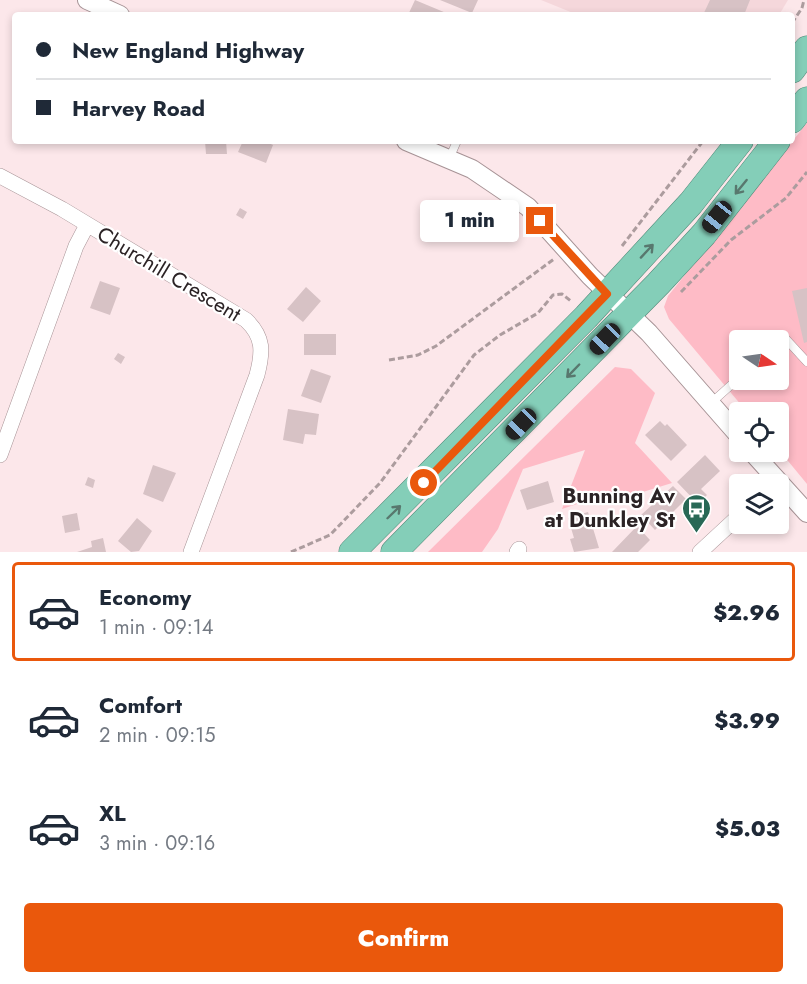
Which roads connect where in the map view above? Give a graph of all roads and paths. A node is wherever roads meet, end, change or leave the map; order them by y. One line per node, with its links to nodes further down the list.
1 (87, 0): 3 (street)
2 (804, 0): 4 (path)
3 (113, 12)
4 (795, 19)
5 (807, 49): 6 (highway)
6 (795, 66)
7 (807, 100): 8 (highway)
8 (795, 116)
9 (413, 144): 14 (street)
10 (456, 144): 14 (lane)
11 (701, 144): 19 (path)
12 (738, 144): 20 (highway, one-way to 12)
13 (775, 144): 23 (highway, one-way to 23)
14 (449, 159): 18 (street)
15 (807, 172): 21 (path)
16 (0, 176): 17 (street, Churchill Crescent)
17 (87, 225): 30 (street); 36 (street, Churchill Crescent)
18 (565, 249): 20 (street); 25 (path)
19 (621, 249)
20 (607, 294): 23 (street); 38 (highway, one-way to 20)
21 (676, 297)
22 (574, 303): 37 (path)
23 (628, 314): 28 (street); 39 (highway, one-way to 39)
24 (789, 342): 26 (lane)
25 (389, 360)
26 (807, 362)
27 (729, 387): 28 (lane)
28 (710, 404): 29 (street)
29 (729, 425)
30 (0, 455)
31 (760, 462): 32 (street)
32 (769, 474)
33 (789, 495): 34 (street)
34 (807, 512)
35 (729, 525): 40 (street)
36 (191, 552)
37 (291, 552)
38 (352, 552)
39 (394, 552)
40 (700, 552)

